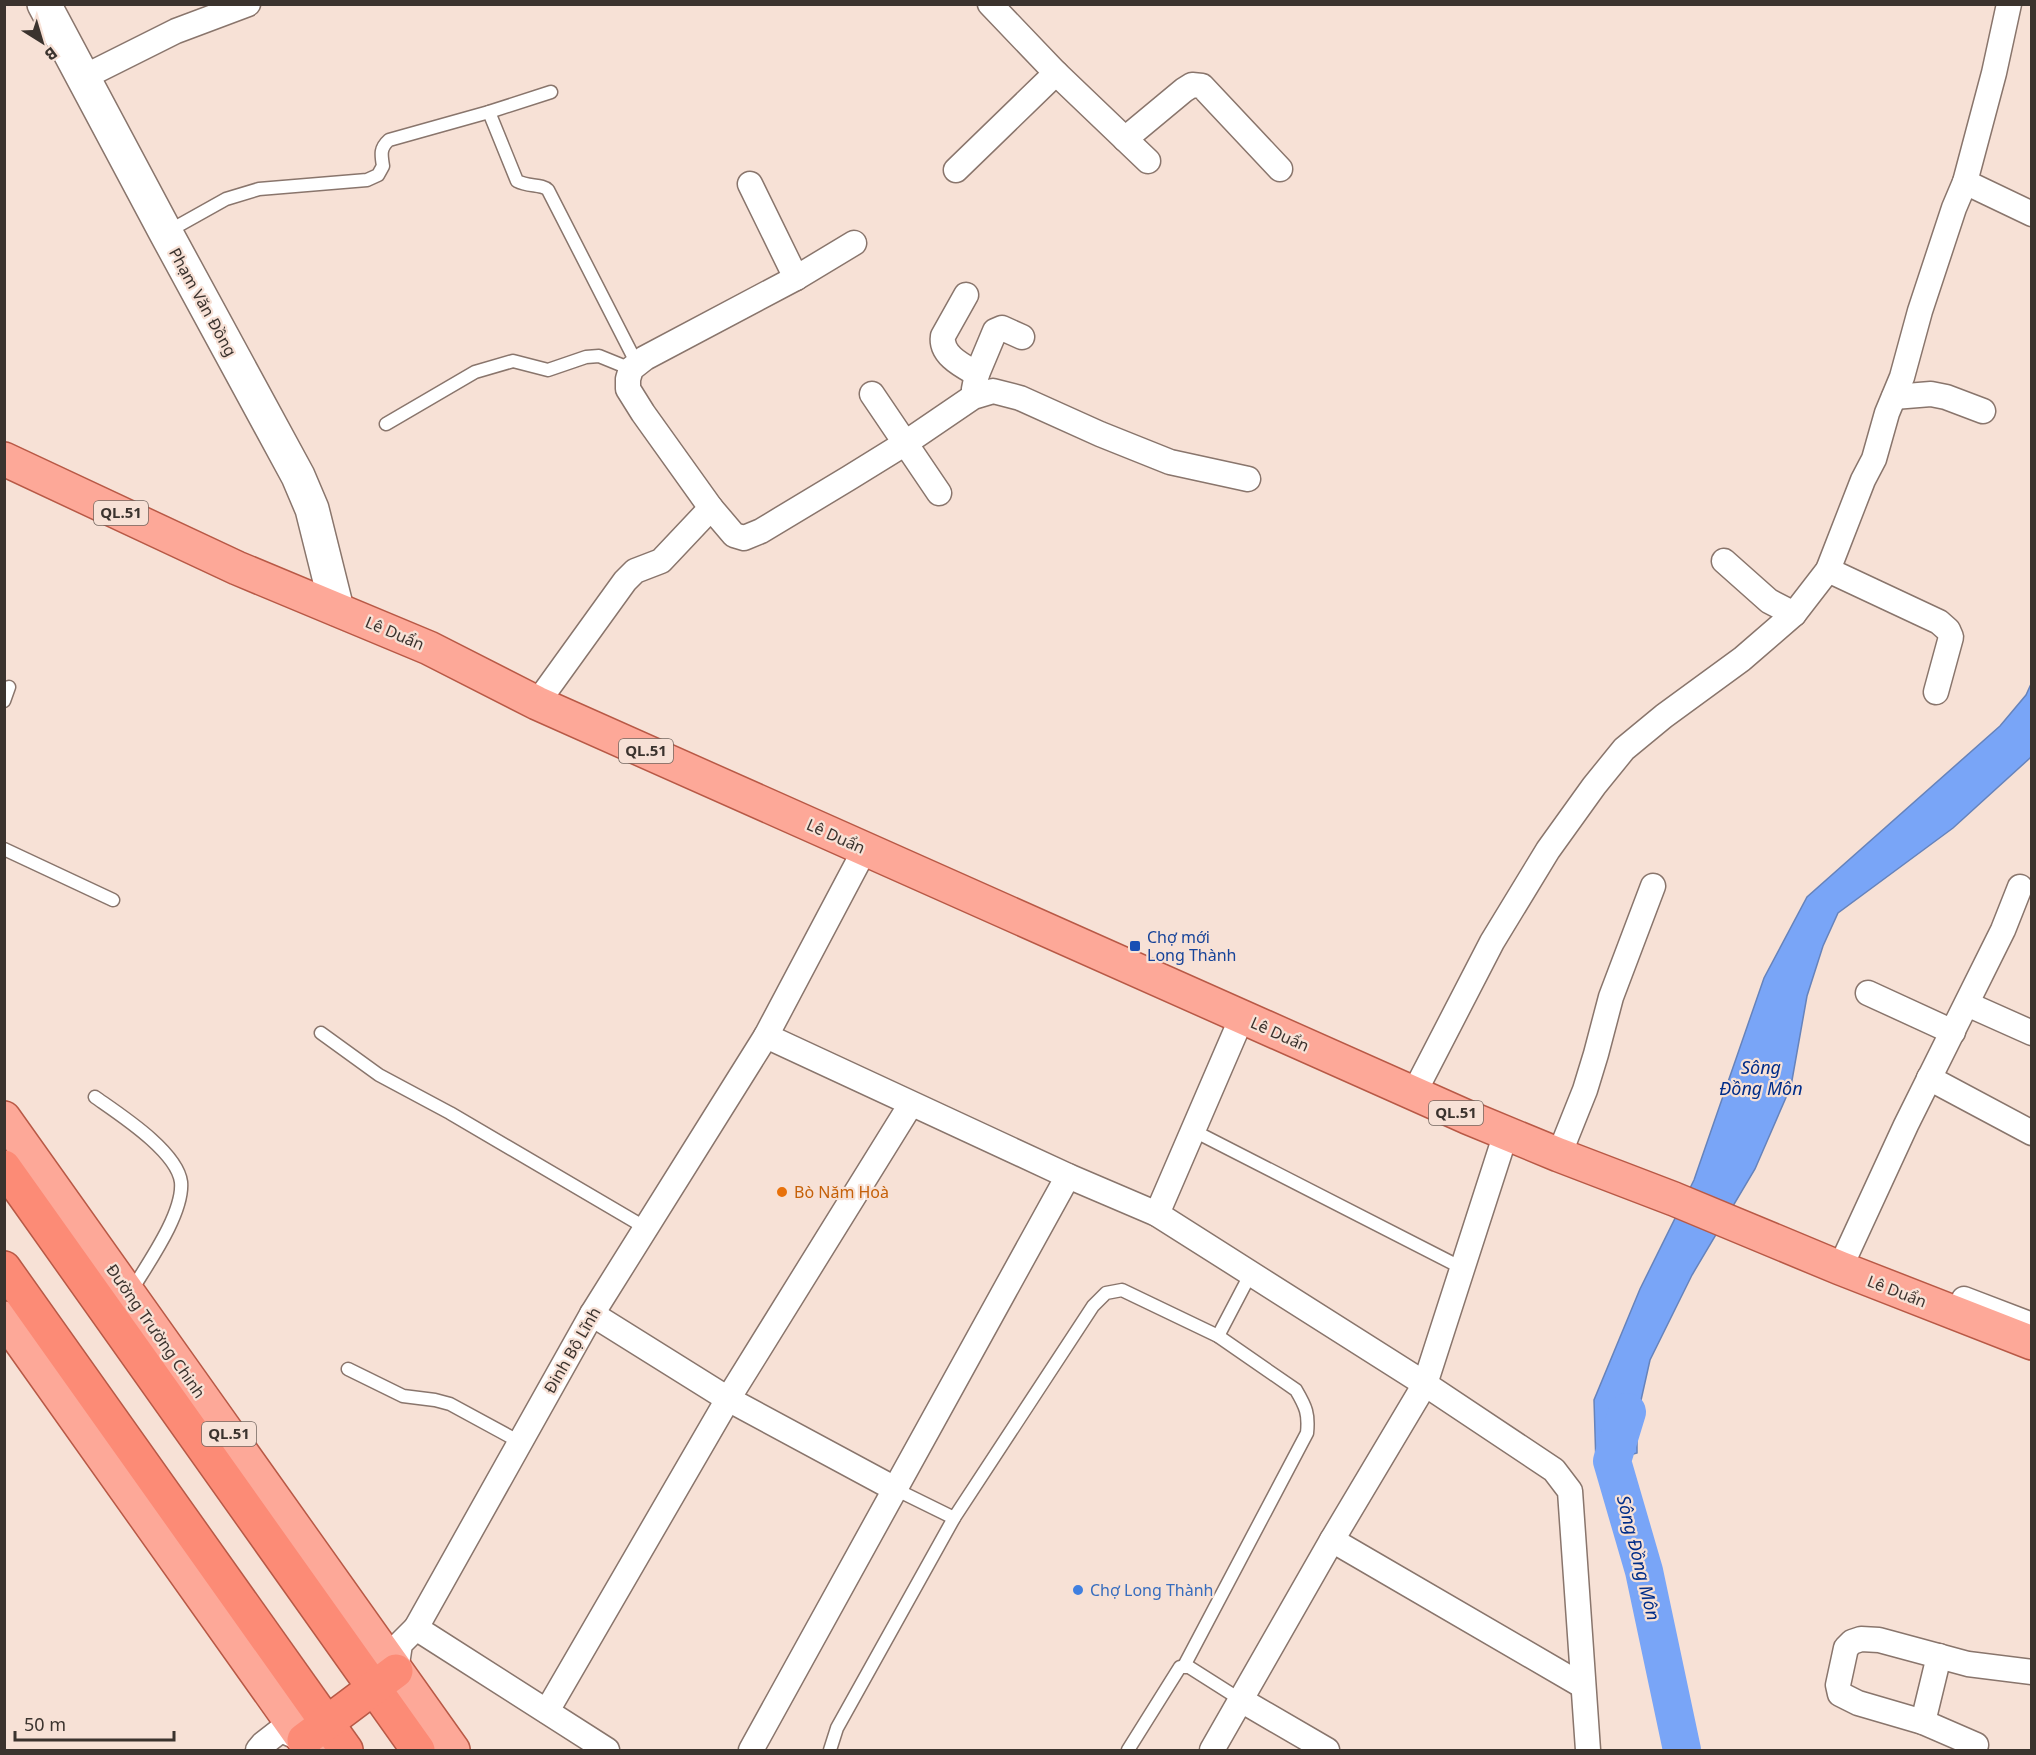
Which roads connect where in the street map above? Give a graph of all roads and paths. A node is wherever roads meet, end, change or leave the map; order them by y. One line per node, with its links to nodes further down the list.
1 (44, 4): 6 (main road, Phạm Văn Đồng)
2 (248, 4): 6 (street)
3 (990, 4): 5 (street)
4 (2009, 4): 13 (street)
5 (1056, 73): 9 (street); 12 (street)
6 (84, 77): 16 (main road, Phạm Văn Đồng)
7 (551, 92): 8 (lane)
8 (489, 112): 16 (lane); 21 (lane)
9 (1125, 139): 10 (street); 11 (street)
10 (1148, 161)
11 (1280, 169)
12 (956, 170)
13 (1965, 182): 15 (street); 24 (street)
14 (750, 184): 18 (street)
15 (2031, 214)
16 (166, 233): 34 (main road, Phạm Văn Đồng)
17 (854, 243): 18 (street)
18 (796, 278): 21 (street)
19 (966, 295): 22 (street)
20 (1022, 337): 22 (street)
21 (634, 367): 26 (lane); 31 (street)
22 (975, 386): 27 (street); 29 (street)
23 (872, 394): 27 (street)
24 (1894, 397): 25 (street); 33 (street)
25 (1983, 411)
26 (386, 424)
27 (904, 444): 30 (street); 31 (street)
28 (4, 459): 34 (main road, Lê Duẩn / QL.51)
29 (1248, 479)
30 (939, 493)
31 (711, 508): 39 (street)
32 (1724, 561): 35 (street)
33 (1828, 570): 35 (street); 37 (street)
34 (337, 609): 39 (main road, Lê Duẩn / QL.51)
35 (1794, 614): 53 (street)
36 (9, 687): 38 (lane)
37 (1936, 692)
38 (4, 701)
39 (537, 703): 41 (main road, Lê Duẩn / QL.51)
40 (4, 849): 44 (lane)
41 (865, 849): 47 (main road, Lê Duẩn / QL.51); 51 (street, Đinh Bộ Lĩnh)
42 (1653, 886): 60 (street)
43 (2020, 887): 46 (street)
44 (113, 900)
45 (1868, 993): 48 (street)
46 (1968, 1004): 48 (street); 50 (street)
47 (1242, 1017): 53 (main road, Lê Duẩn / QL.51); 57 (street)
48 (1953, 1032): 52 (street)
49 (321, 1033): 64 (lane)
50 (2031, 1033)
51 (766, 1036): 55 (street); 64 (street, Đinh Bộ Lĩnh)
52 (1929, 1078): 59 (street); 66 (street)
53 (1414, 1093): 58 (main road, Lê Duẩn / QL.51)
54 (95, 1096): 70 (lane)
55 (910, 1104): 62 (street); 79 (street)
56 (4, 1118): 70 (main road, Đường Trường Chinh / QL.51)
57 (1194, 1131): 63 (street); 68 (lane)
58 (1506, 1133): 60 (main road, Lê Duẩn / QL.51); 68 (street)
59 (2031, 1133)
60 (1559, 1155): 65 (main road, Lê Duẩn / QL.51)
61 (4, 1167): 88 (highway, Đường Trường Chinh / QL.51)
62 (1068, 1176): 63 (street); 81 (street)
63 (1157, 1214): 69 (street)
64 (646, 1228): 71 (street, Đinh Bộ Lĩnh)
65 (1764, 1236): 66 (main road, Lê Duẩn / QL.51); 76 (street)
66 (1843, 1261): 73 (street); 75 (main road, Lê Duẩn / QL.51)
67 (4, 1268): 93 (highway)
68 (1462, 1268): 78 (street)
69 (1251, 1273): 74 (lane); 78 (street)
70 (130, 1294): 88 (main road, Đường Trường Chinh / QL.51)
71 (592, 1314): 79 (street); 80 (street, Đinh Bộ Lĩnh)
72 (4, 1318): 93 (main road)
73 (2031, 1325)
74 (1218, 1336): 82 (lane); 86 (lane)
75 (2031, 1343)
76 (2031, 1360)
77 (348, 1369): 80 (lane)
78 (1425, 1384): 83 (street); 89 (street)
79 (728, 1399): 81 (street); 91 (street)
80 (520, 1442): 84 (street, Đinh Bộ Lĩnh)
81 (895, 1489): 82 (lane); 100 (street)
82 (954, 1518): 101 (lane)
83 (1332, 1540): 89 (street); 90 (street)
84 (416, 1628): 88 (street, Đinh Bộ Lĩnh); 91 (street)
85 (1939, 1656): 87 (street); 92 (street); 92 (street)
86 (1184, 1666): 90 (lane); 102 (lane)
87 (2031, 1672)
88 (385, 1679): 93 (highway); 97 (highway, Đường Trường Chinh / QL.51); 98 (main road, Đường Trường Chinh / QL.51)
89 (1583, 1686): 105 (street)
90 (1241, 1700): 103 (street); 104 (street)
91 (547, 1711): 99 (street)
92 (1923, 1722): 94 (street)
93 (314, 1738): 95 (street); 96 (highway)
94 (1976, 1745)
95 (258, 1750)
96 (346, 1750)
97 (418, 1750)
98 (453, 1750)
99 (607, 1750)
100 (751, 1750)
101 (830, 1750)
102 (1128, 1750)
103 (1212, 1750)
104 (1327, 1750)
105 (1588, 1750)

